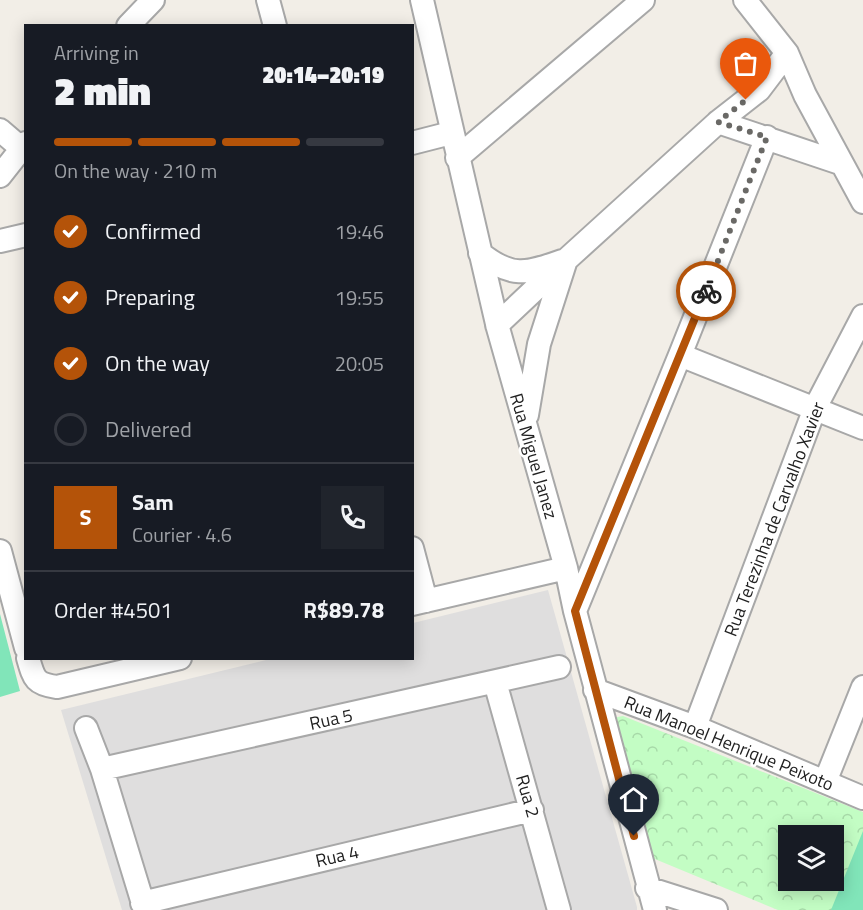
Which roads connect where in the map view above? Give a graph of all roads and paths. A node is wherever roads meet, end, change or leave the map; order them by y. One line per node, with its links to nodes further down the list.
1 (153, 0): 6 (street)
2 (268, 0): 7 (street)
3 (643, 0): 15 (street)
4 (745, 0): 8 (street)
5 (430, 4): 11 (street, Rua Miguel Janez)
6 (132, 24)
7 (274, 24)
8 (787, 53): 9 (street); 16 (street)
9 (718, 122): 12 (street); 22 (street)
10 (0, 130): 14 (street)
11 (451, 133): 13 (street); 15 (street, Rua Miguel Janez)
12 (767, 137): 16 (street); 25 (street)
13 (414, 142)
14 (23, 146): 17 (street)
15 (457, 158): 21 (street, Rua Miguel Janez)
16 (840, 163): 18 (street)
17 (0, 176)
18 (863, 202)
19 (24, 235): 20 (street)
20 (0, 241)
21 (480, 253): 22 (street); 24 (street, Rua Miguel Janez)
22 (566, 260): 24 (street); 27 (street)
23 (863, 316): 26 (street, Rua Terezinha de Carvalho Xavier)
24 (497, 325): 27 (street, Rua Miguel Janez)
25 (680, 355): 26 (street); 33 (street)
26 (815, 408): 28 (street); 41 (street, Rua Terezinha de Carvalho Xavier)
27 (525, 426): 31 (street, Rua Miguel Janez)
28 (863, 428)
29 (0, 551): 34 (street)
30 (414, 563): 32 (street)
31 (566, 568): 32 (street); 33 (street, Rua Miguel Janez)
32 (419, 602)
33 (575, 611): 40 (street, Rua Miguel Janez)
34 (24, 641)
35 (29, 660): 36 (street)
36 (168, 660)
37 (559, 667): 38 (street, Rua 5)
38 (495, 682): 43 (street, Rua 5); 46 (street, Rua 2)
39 (863, 687): 44 (street)
40 (595, 690): 41 (street, Rua Manoel Henrique Peixoto); 47 (street, Rua Miguel Janez)
41 (695, 727): 44 (street, Rua Manoel Henrique Peixoto)
42 (86, 728): 43 (street)
43 (102, 769): 48 (street)
44 (825, 783): 45 (street, Rua Manoel Henrique Peixoto)
45 (863, 798)
46 (532, 810): 48 (street, Rua 4); 49 (street, Rua 2)
47 (648, 888): 50 (street, Rua Miguel Janez); 51 (street)
48 (143, 907)
49 (559, 910)
50 (655, 910)
51 (716, 910)

